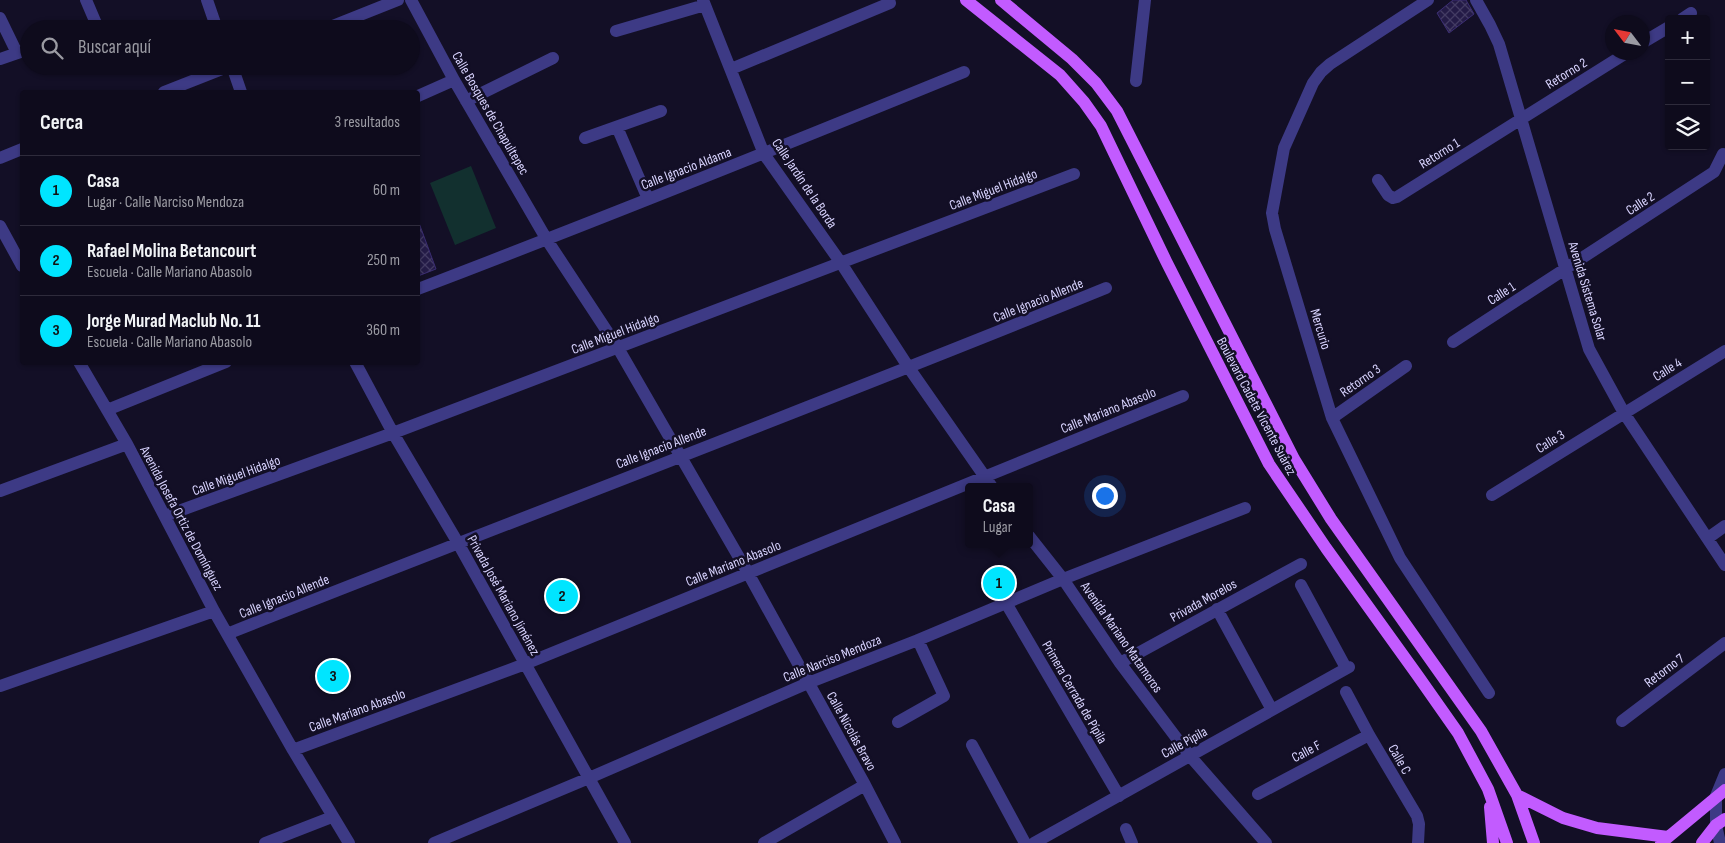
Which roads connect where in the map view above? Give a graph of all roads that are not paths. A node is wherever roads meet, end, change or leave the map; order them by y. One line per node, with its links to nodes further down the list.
1 (86, 0): 13 (street)
2 (207, 0): 14 (street)
3 (398, 0): 15 (street)
4 (411, 0): 28 (street, Calle Bosques de Chapultepec)
5 (966, 0): 106 (main road, Boulevard Cadete Vicente Suárez)
6 (1001, 0): 109 (main road, Boulevard Cadete Vicente Suárez)
7 (1145, 0): 29 (street)
8 (1428, 0): 63 (street, Mercurio)
9 (1476, 0): 35 (street, Avenida Sistema Solar)
10 (704, 2): 17 (street); 24 (street, Calle Jardín de la Borda)
11 (890, 3): 24 (street)
12 (0, 18): 19 (street)
13 (95, 20)
14 (214, 20)
15 (348, 20)
16 (1665, 30): 18 (street)
17 (616, 31)
18 (1650, 39)
19 (20, 47)
20 (20, 52): 22 (street)
21 (553, 58): 33 (street)
22 (0, 59)
23 (1615, 60): 35 (street, Retorno 2)
24 (731, 69): 39 (street, Calle Jardín de la Borda)
25 (964, 72): 39 (street, Calle Ignacio Aldama)
26 (208, 75): 30 (street)
27 (234, 75): 31 (street)
28 (454, 80): 32 (street); 33 (street, Calle Bosques de Chapultepec)
29 (1136, 81)
30 (169, 90)
31 (240, 90)
32 (420, 95)
33 (466, 101): 46 (street, Calle Bosques de Chapultepec)
34 (661, 111): 36 (street)
35 (1521, 119): 43 (street, Retorno 1); 49 (street, Avenida Sistema Solar)
36 (617, 127): 37 (street); 44 (street)
37 (585, 138)
38 (20, 150): 41 (street)
39 (764, 154): 44 (street, Calle Ignacio Aldama); 48 (street, Calle Jardín de la Borda)
40 (1722, 154): 49 (street, Calle 2)
41 (0, 158)
42 (1074, 174): 48 (street, Calle Miguel Hidalgo)
43 (1378, 180)
44 (648, 199): 46 (street, Calle Ignacio Aldama)
45 (2, 234): 47 (street)
46 (547, 240): 50 (street, Calle Ignacio Aldama); 53 (street, Calle Bosques de Chapultepec)
47 (20, 263)
48 (841, 263): 53 (street, Calle Miguel Hidalgo); 59 (street, Calle Jardín de la Borda)
49 (1565, 269): 52 (street, Calle 1); 62 (street, Avenida Sistema Solar)
50 (420, 288)
51 (1106, 288): 59 (street, Calle Ignacio Allende)
52 (1453, 342)
53 (618, 348): 64 (street, Calle Miguel Hidalgo); 66 (street, Calle Nicolás Bravo)
54 (1725, 351): 62 (street, Calle 4)
55 (81, 365): 61 (street, Avenida Josefa Ortiz de Domínguez)
56 (210, 365): 61 (street)
57 (356, 365): 64 (street, Privada José Mariano Jiménez)
58 (1406, 366): 63 (street, Retorno 3)
59 (909, 368): 66 (street, Calle Ignacio Allende); 67 (street)
60 (1183, 396): 67 (street, Calle Mariano Abasolo)
61 (107, 410): 65 (street, Avenida Josefa Ortiz de Domínguez)
62 (1624, 413): 72 (street, Calle 3); 76 (street, Avenida Sistema Solar)
63 (1332, 418): 95 (street, Mercurio)
64 (393, 433): 74 (street, Calle Miguel Hidalgo); 78 (street, Privada José Mariano Jiménez)
65 (127, 444): 71 (street); 74 (street, Avenida Josefa Ortiz de Domínguez)
66 (680, 456): 78 (street, Calle Ignacio Allende); 81 (street, Calle Nicolás Bravo)
67 (984, 476): 68 (street, Calle Mariano Abasolo); 69 (street)
68 (967, 483)
69 (989, 483)
70 (965, 484): 81 (street, Calle Mariano Abasolo)
71 (0, 491)
72 (1492, 495)
73 (1245, 508): 82 (street, Calle Narciso Mendoza)
74 (165, 516): 86 (street, Avenida Josefa Ortiz de Domínguez)
75 (1725, 526): 76 (street)
76 (1708, 538): 80 (street, Avenida Sistema Solar)
77 (1033, 541): 82 (street, Avenida Mariano Matamoros)
78 (458, 543): 87 (street, Calle Ignacio Allende); 91 (street, Privada José Mariano Jiménez)
79 (1301, 564): 85 (street, Privada Morelos)
80 (1725, 565)
81 (748, 573): 91 (street, Calle Mariano Abasolo); 92 (street, Calle Nicolás Bravo)
82 (1062, 579): 84 (street, Calle Narciso Mendoza); 90 (street, Avenida Mariano Matamoros)
83 (1301, 585): 96 (street, Calle Pípila)
84 (1006, 603): 88 (street, Calle Narciso Mendoza); 110 (street, Primera Cerrada de Pípila)
85 (1217, 609): 90 (street, Privada Morelos); 96 (street)
86 (214, 611): 87 (street, Avenida Josefa Ortiz de Domínguez); 93 (street)
87 (227, 634): 101 (street, Avenida Josefa Ortiz de Domínguez)
88 (918, 640): 92 (street, Calle Narciso Mendoza); 98 (street)
89 (1725, 643): 97 (street, Retorno 7)
90 (1120, 663): 102 (street, Avenida Mariano Matamoros)
91 (525, 664): 101 (street, Calle Mariano Abasolo); 104 (street, Privada José Mariano Jiménez)
92 (808, 683): 104 (street, Calle Narciso Mendoza); 105 (street, Calle Nicolás Bravo)
93 (0, 686)
94 (1346, 692): 99 (street, Calle C)
95 (1489, 693)
96 (1272, 710): 102 (street, Calle Pípila)
97 (1622, 721)
98 (898, 722)
99 (1369, 735): 108 (street, Calle F); 125 (street, Calle C)
100 (972, 745): 121 (street)
101 (293, 750): 111 (street, Avenida Josefa Ortiz de Domínguez)
102 (1190, 756): 110 (street, Calle Pípila); 124 (street, Avenida Mariano Matamoros)
103 (1725, 774): 107 (street)
104 (589, 778): 117 (street, Calle Narciso Mendoza); 118 (street, Privada José Mariano Jiménez)
105 (865, 785): 119 (street); 120 (street, Calle Nicolás Bravo)
106 (1488, 790): 126 (main road); 127 (main road, Boulevard Cadete Vicente Suárez)
107 (1721, 793): 112 (street); 114 (main road)
108 (1258, 794)
109 (1517, 795): 114 (main road); 128 (main road, Boulevard Cadete Vicente Suárez)
110 (1119, 796): 122 (street, Calle Pípila)
111 (332, 817): 115 (street); 116 (street, Avenida Josefa Ortiz de Domínguez)
112 (1720, 822): 129 (main road); 130 (street)
113 (1126, 829): 123 (street)
114 (1665, 841)
115 (265, 843)
116 (349, 843)
117 (434, 843)
118 (626, 843)
119 (764, 843)
120 (894, 843)
121 (1024, 843)
122 (1034, 843)
123 (1132, 843)
124 (1266, 843)
125 (1418, 843)
126 (1493, 843)
127 (1507, 843)
128 (1534, 843)
129 (1702, 843)
130 (1720, 843)

